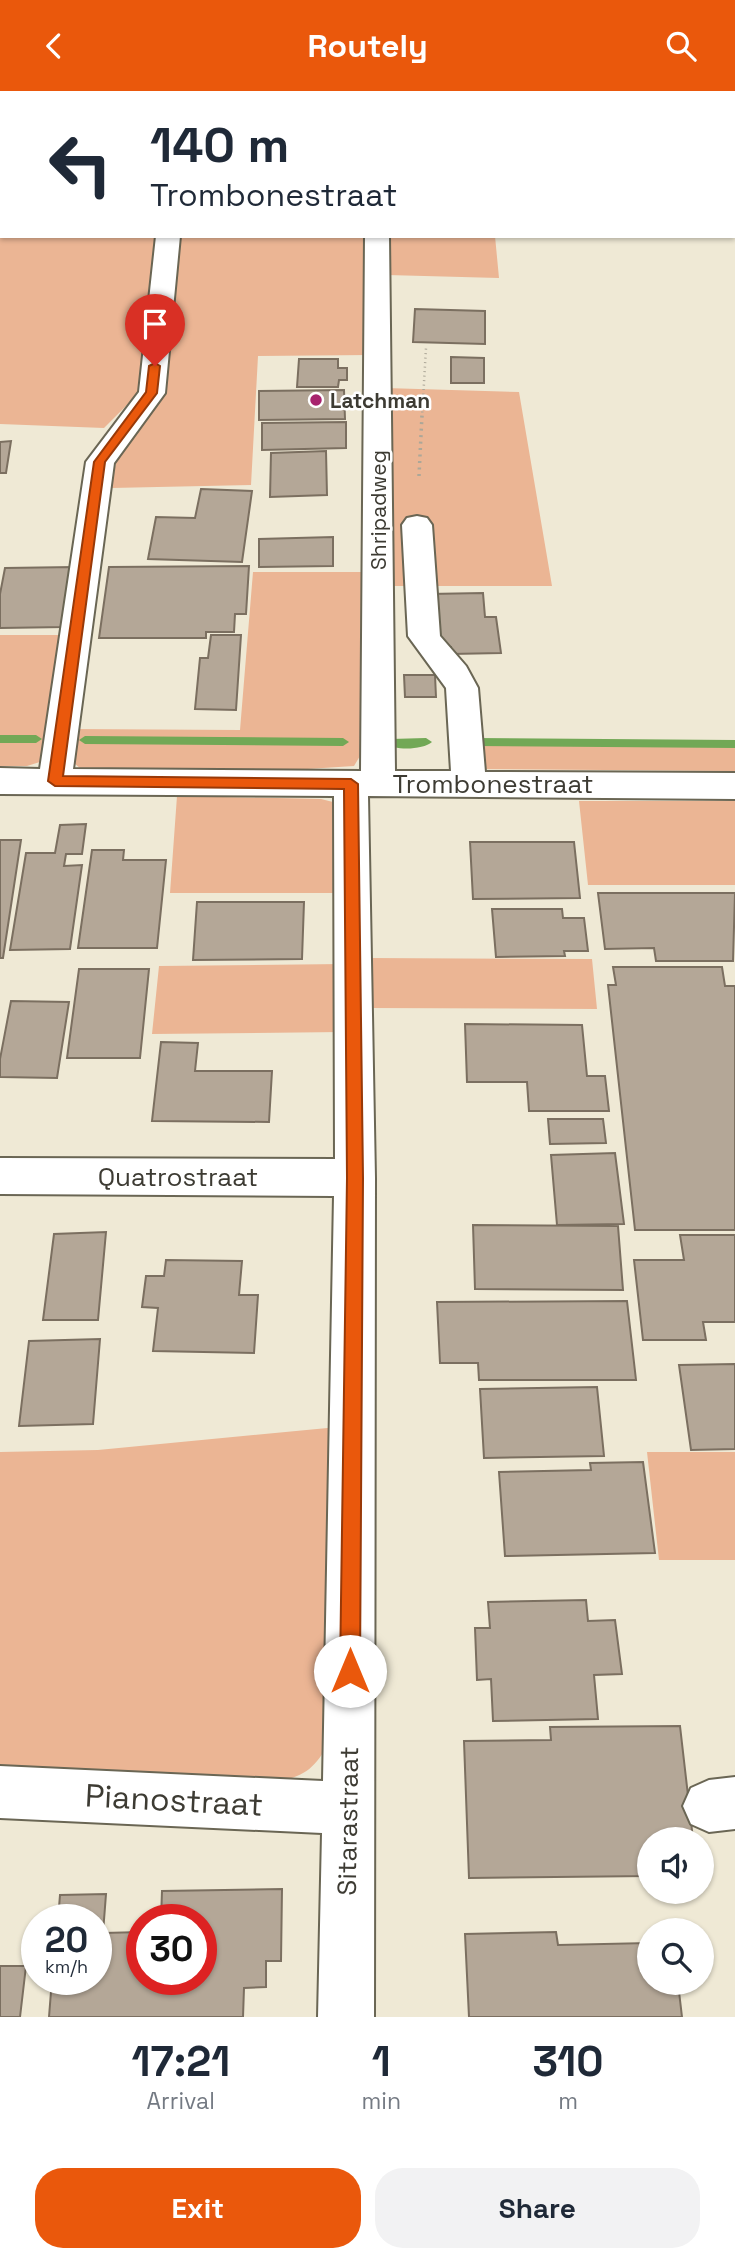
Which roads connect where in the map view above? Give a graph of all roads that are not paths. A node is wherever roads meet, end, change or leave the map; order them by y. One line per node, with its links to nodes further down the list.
1 (168, 238): 5 (street)
2 (377, 238): 6 (street, Shripadweg)
3 (417, 526): 7 (street)
4 (0, 781): 5 (street, Trombonestraat)
5 (55, 781): 6 (street, Trombonestraat)
6 (365, 784): 7 (street, Trombonestraat); 10 (street, Sitarastraat)
7 (469, 784): 8 (street, Trombonestraat)
8 (735, 786)
9 (0, 1177): 10 (street, Quatrostraat)
10 (355, 1178): 12 (street, Sitarastraat)
11 (0, 1792): 12 (street, Pianostraat)
12 (349, 1808): 13 (street, Sitarastraat)
13 (346, 2017)

